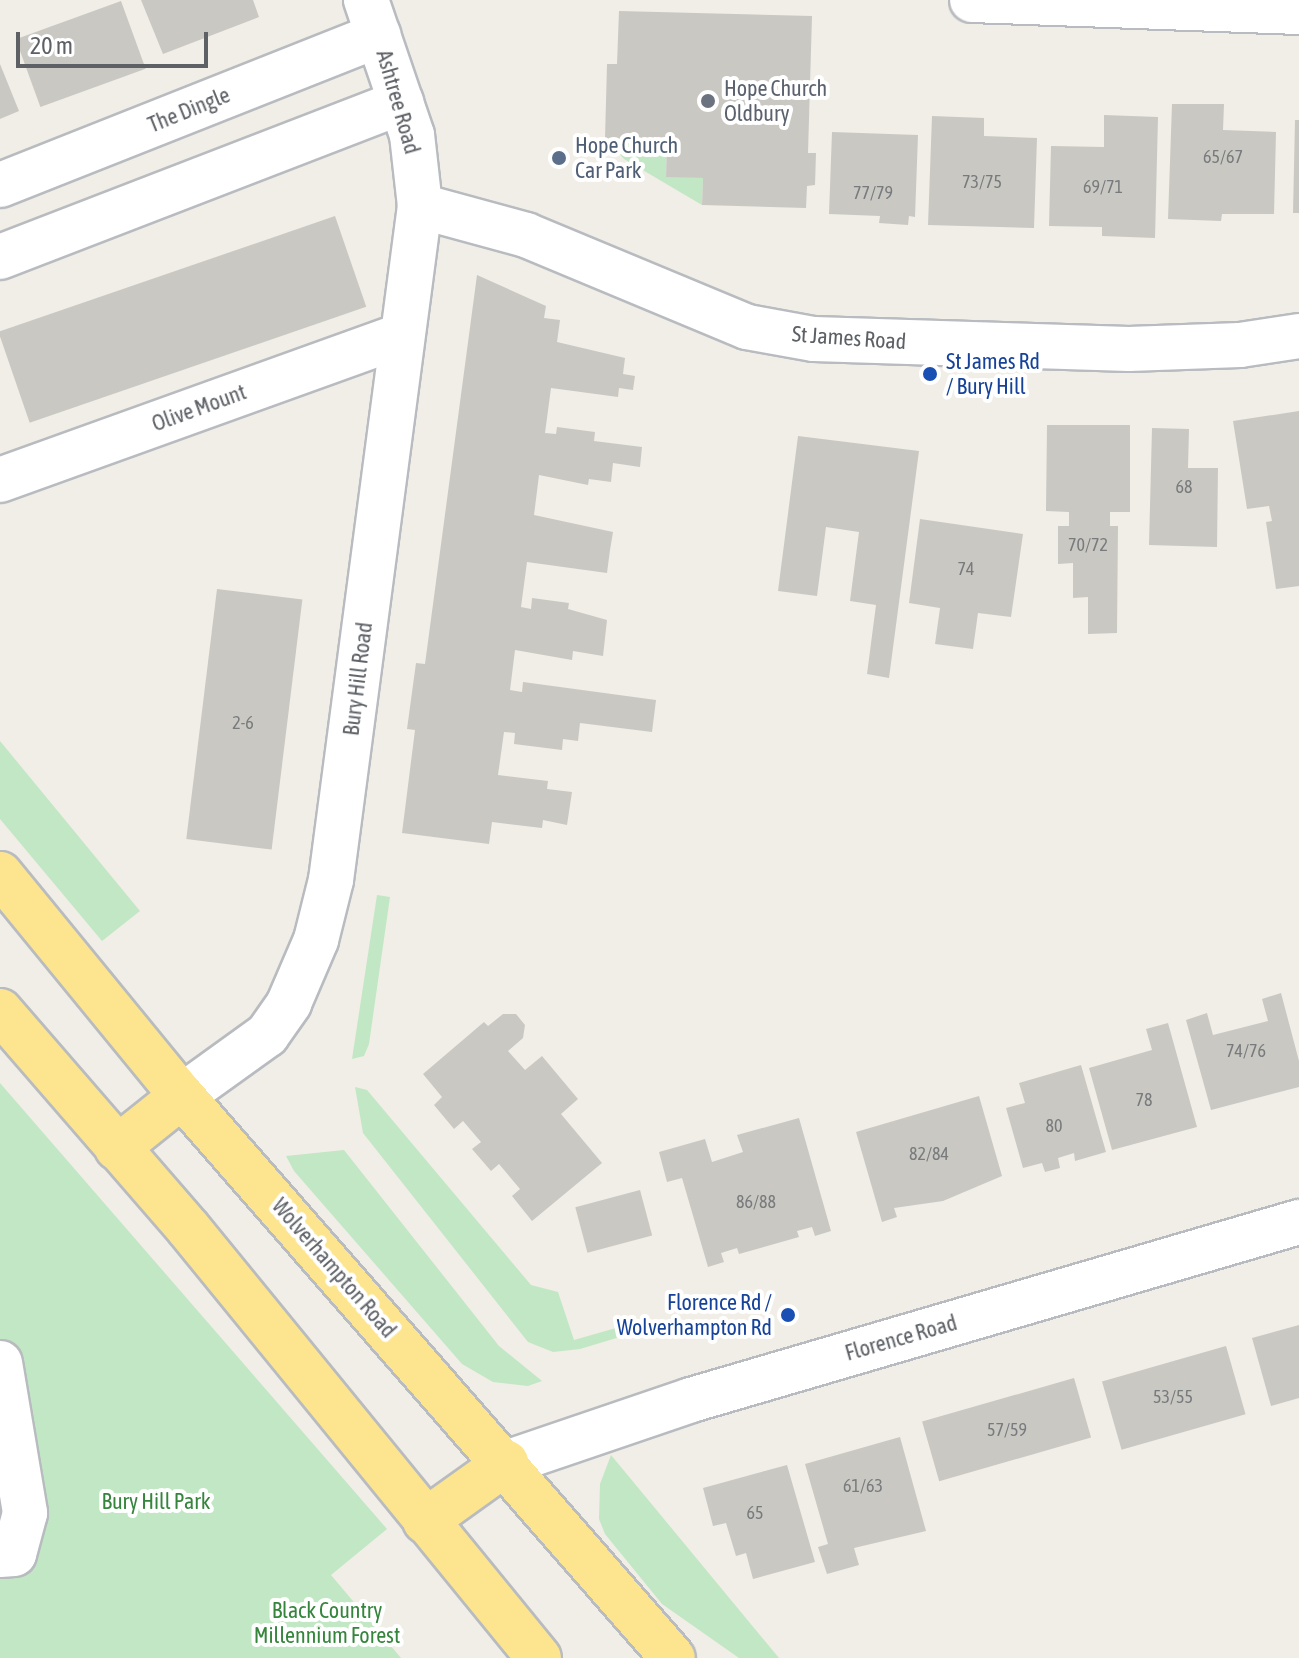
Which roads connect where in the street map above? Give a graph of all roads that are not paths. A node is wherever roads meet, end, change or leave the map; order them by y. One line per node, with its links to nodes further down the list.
1 (972, 0): 2 (street)
2 (1299, 12)
3 (372, 18): 4 (street, Ashtree Road); 5 (street, The Dingle)
4 (401, 102): 6 (street, Ashtree Road); 7 (street)
5 (0, 185)
6 (420, 206): 8 (street, Bury Hill Road); 9 (street, St James Road)
7 (0, 257)
8 (399, 336): 10 (street, Olive Mount); 13 (street, Bury Hill Road)
9 (1299, 336)
10 (0, 480)
11 (0, 874): 13 (highway, Wolverhampton Road)
12 (0, 1011): 14 (highway)
13 (182, 1096): 14 (highway); 17 (highway, Wolverhampton Road)
14 (117, 1148): 18 (highway)
15 (1299, 1222): 17 (street, Florence Road)
16 (0, 1363): 19 (street)
17 (506, 1463): 18 (highway); 21 (highway, Wolverhampton Road)
18 (425, 1521): 20 (highway)
19 (0, 1555)
20 (539, 1658)
21 (673, 1658)

